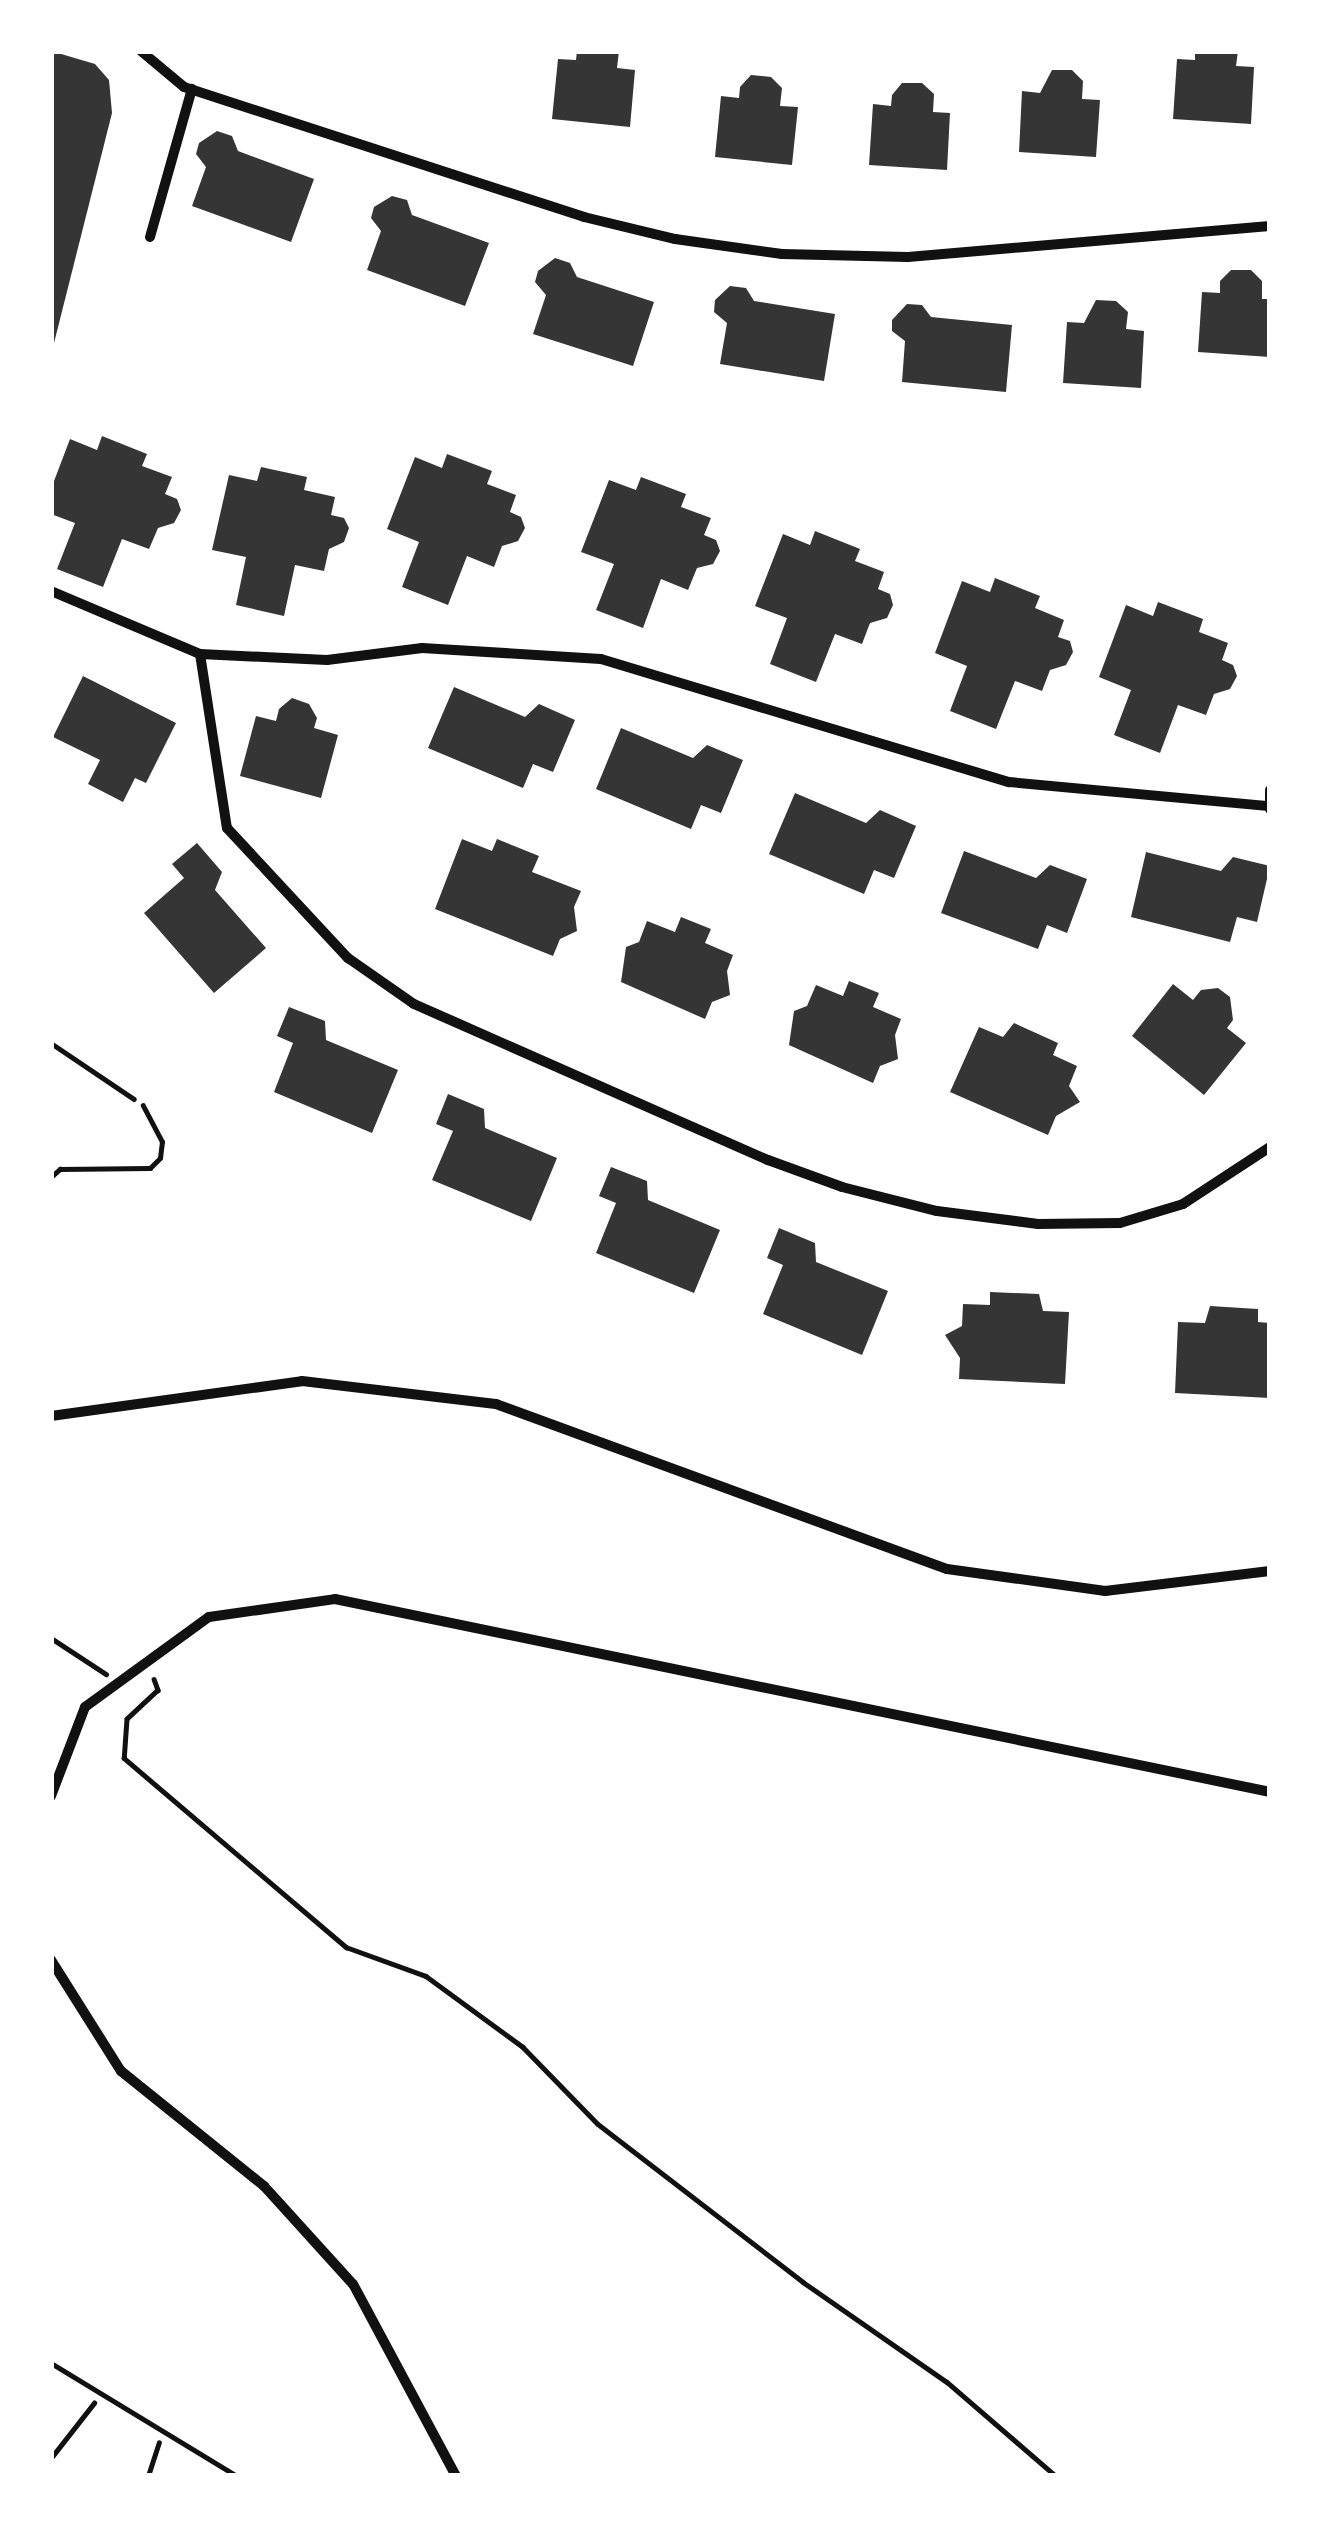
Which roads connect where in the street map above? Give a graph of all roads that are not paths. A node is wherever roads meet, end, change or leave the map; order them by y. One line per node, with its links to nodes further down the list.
1 (141, 51): 2 (street)
2 (192, 89): 3 (street); 4 (street)
3 (1270, 226)
4 (150, 237)
5 (51, 591): 6 (street)
6 (200, 654): 8 (street); 10 (street)
7 (1270, 790): 8 (street)
8 (1270, 807)
9 (143, 1106): 11 (lane)
10 (1270, 1147)
11 (51, 1177)
12 (51, 1416): 13 (street)
13 (1270, 1570)
14 (1270, 1792): 15 (street)
15 (51, 1796)
16 (51, 1960): 19 (street)
17 (51, 2363): 18 (lane)
18 (237, 2476)
19 (457, 2476)

